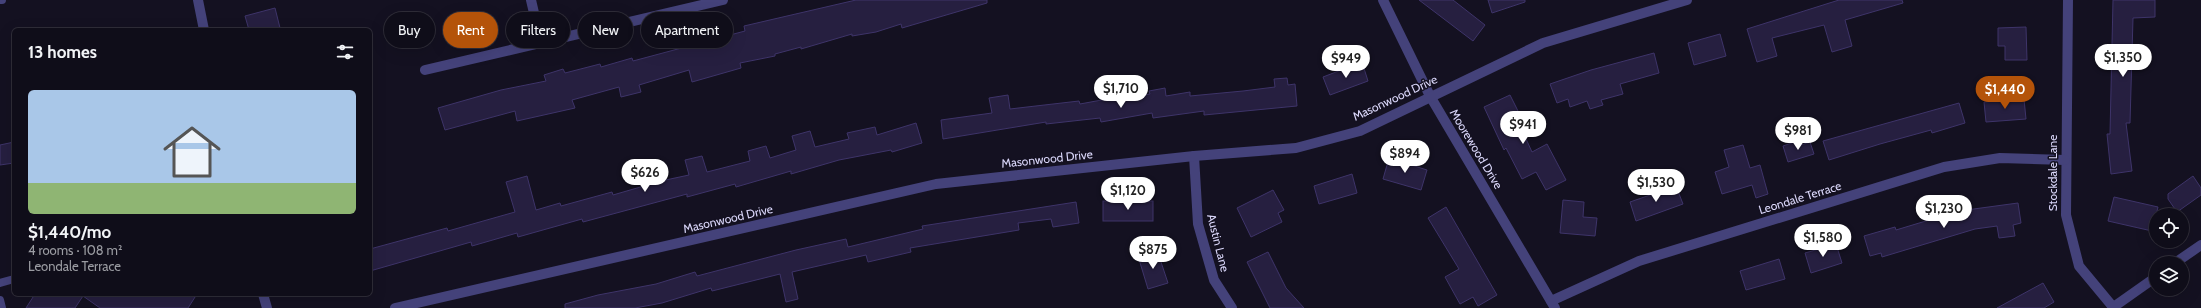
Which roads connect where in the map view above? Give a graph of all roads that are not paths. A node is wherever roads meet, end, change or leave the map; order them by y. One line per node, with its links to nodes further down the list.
1 (198, 0): 8 (street)
2 (531, 0): 7 (street)
3 (723, 0): 9 (street)
4 (1383, 0): 12 (street, Moorewood Drive)
5 (1688, 0): 12 (street, Masonwood Drive)
6 (2068, 0): 14 (street, Stockdale Lane)
7 (534, 12)
8 (204, 28)
9 (570, 36)
10 (520, 48): 11 (street)
11 (425, 70)
12 (1430, 96): 13 (street, Masonwood Drive); 22 (street, Moorewood Drive)
13 (1194, 156): 23 (street, Masonwood Drive); 27 (street, Austin Lane)
14 (2065, 160): 22 (street, Leondale Terrace); 28 (street, Stockdale Lane)
15 (2201, 245): 16 (street)
16 (2185, 256)
17 (12, 280): 19 (lane)
18 (2149, 282): 28 (street)
19 (0, 283)
20 (263, 296): 25 (street)
21 (0, 300): 24 (lane)
22 (1553, 304)
23 (415, 306): 26 (street, Masonwood Drive)
24 (2, 308)
25 (266, 308)
26 (395, 308)
27 (1232, 308)
28 (2112, 308)

